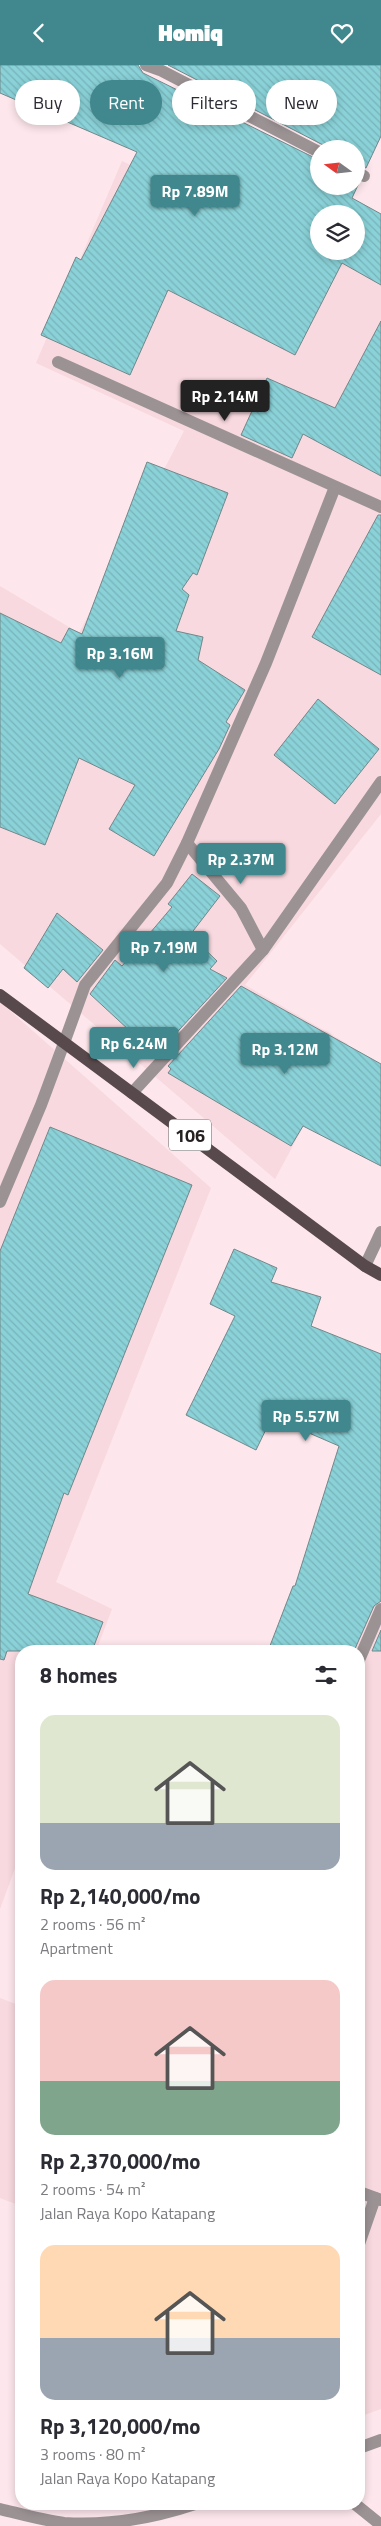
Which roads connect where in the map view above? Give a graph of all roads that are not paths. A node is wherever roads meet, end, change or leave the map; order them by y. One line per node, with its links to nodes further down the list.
1 (146, 65): 2 (street)
2 (310, 147)
3 (58, 362): 4 (street)
4 (335, 487): 5 (street); 7 (street)
5 (381, 507)
6 (381, 782): 8 (street)
7 (188, 843): 8 (street); 10 (street)
8 (263, 950): 11 (street)
9 (0, 995): 10 (main road, 106)
10 (64, 1043): 11 (main road, 106); 12 (street)
11 (132, 1093): 14 (main road, 106)
12 (0, 1202)
13 (381, 1232): 14 (street)
14 (365, 1266): 15 (main road, 106)
15 (381, 1275)
16 (381, 1609): 17 (street)
17 (365, 1646)
18 (365, 2194): 19 (street)
19 (378, 2199): 20 (street)
20 (365, 2230)
21 (381, 2440): 22 (street)
22 (365, 2446)
23 (0, 2509): 24 (street)
24 (173, 2510)
25 (362, 2510): 26 (street)
26 (381, 2525)

